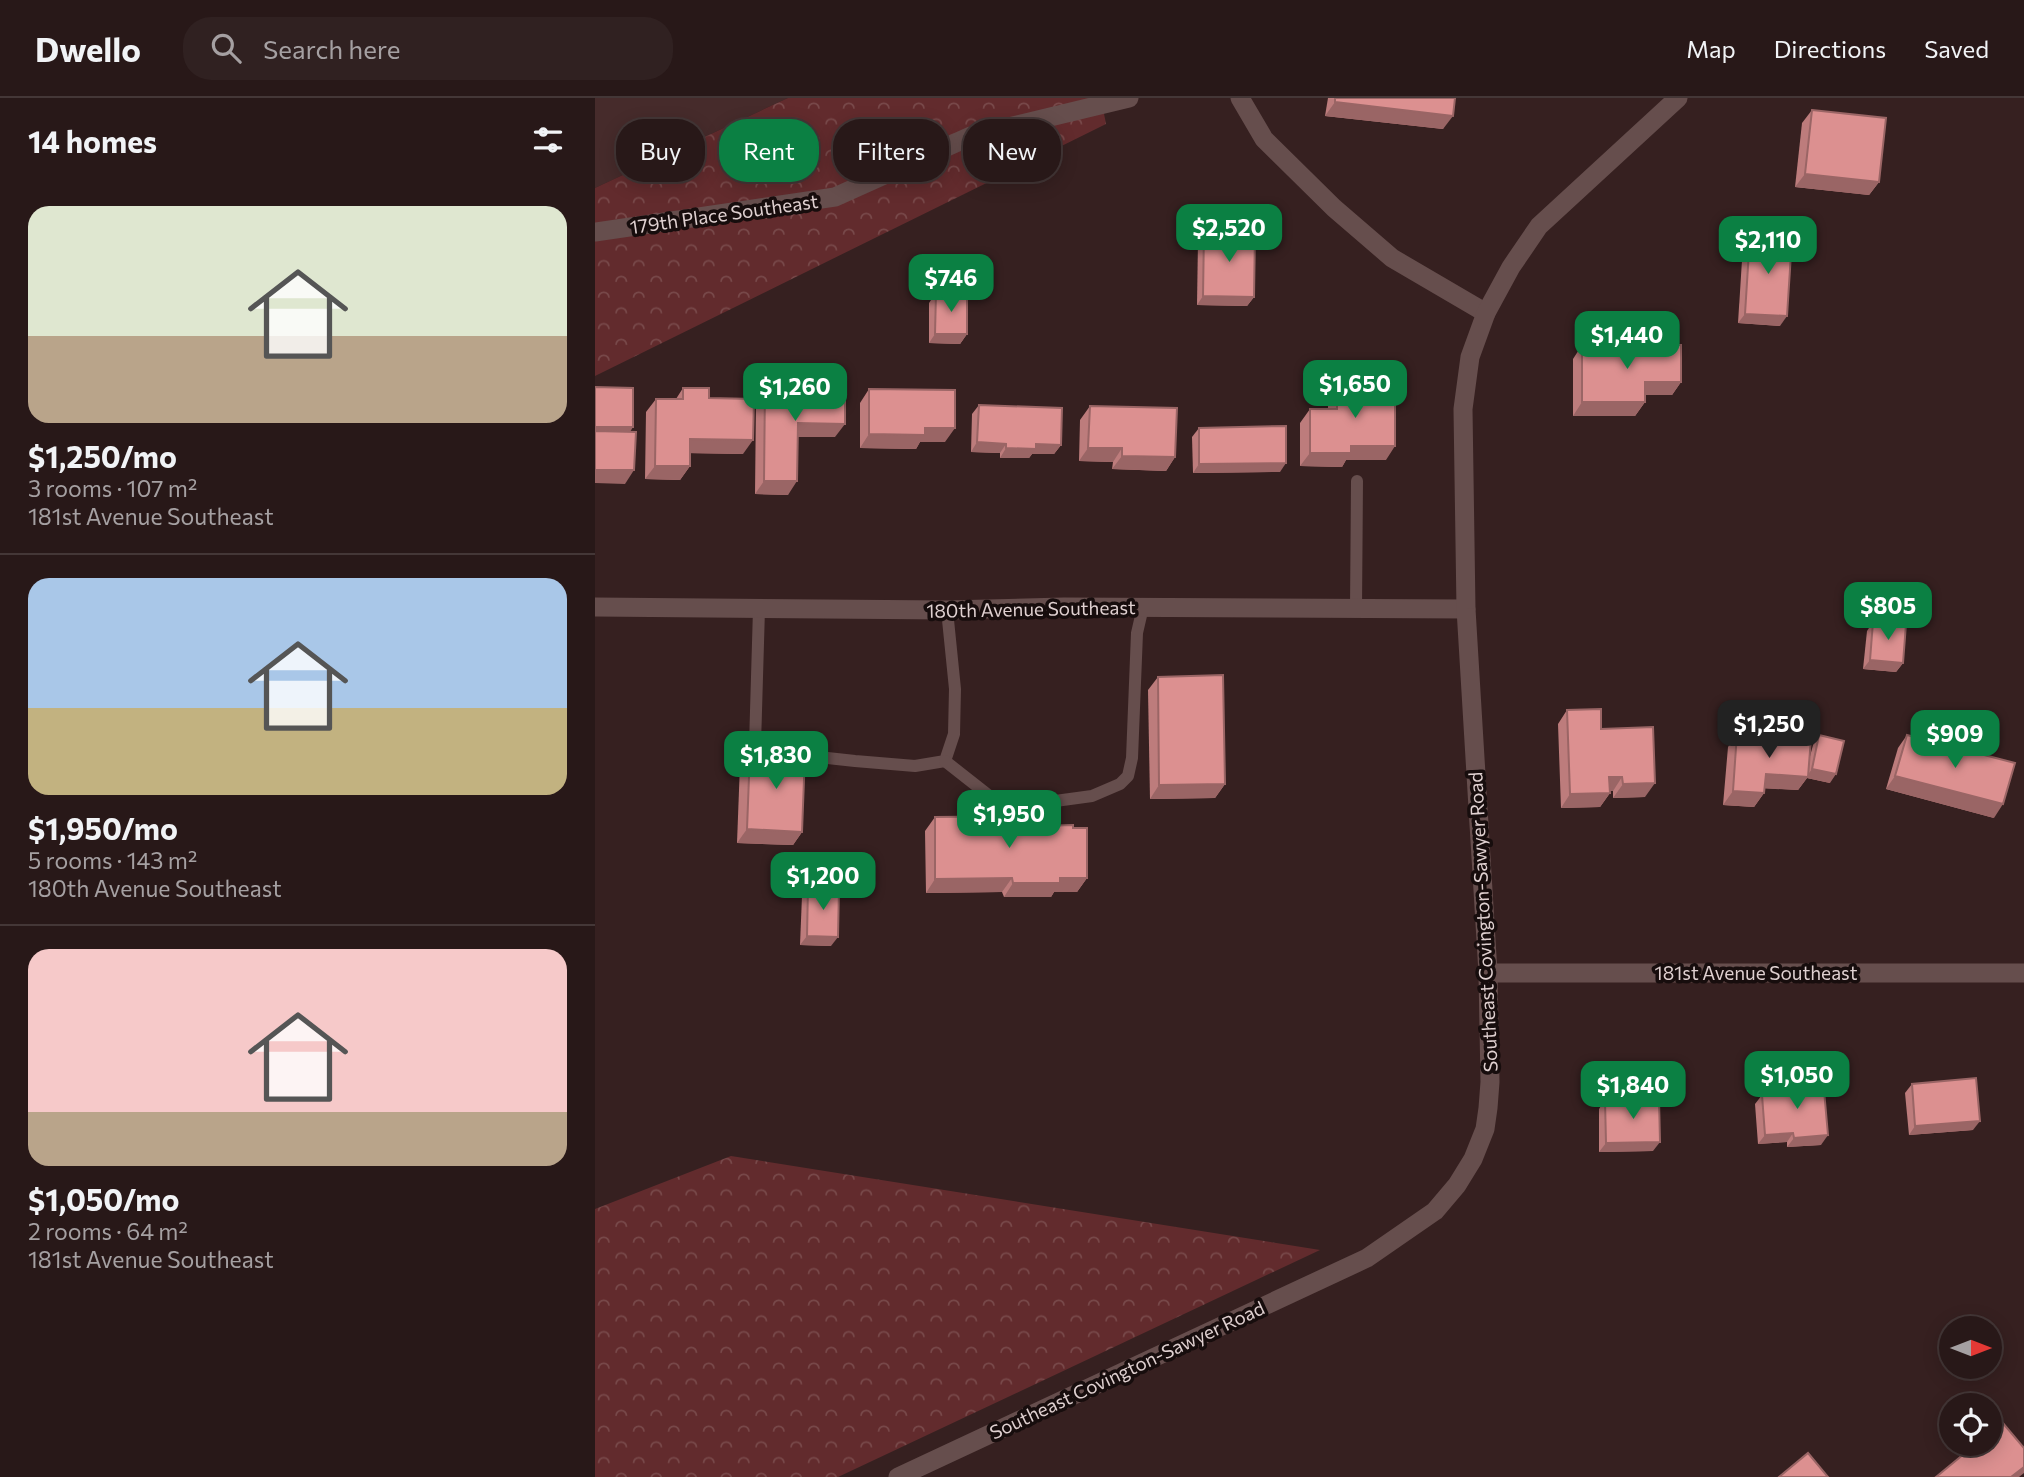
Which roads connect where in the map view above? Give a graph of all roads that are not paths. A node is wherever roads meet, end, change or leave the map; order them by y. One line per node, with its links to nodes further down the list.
1 (1129, 98): 4 (street, 179th Place Southeast)
2 (1240, 98): 5 (street)
3 (1678, 98): 5 (street, Southeast Covington-Sawyer Road)
4 (595, 232)
5 (1486, 313): 11 (street, Southeast Covington-Sawyer Road)
6 (1357, 481): 10 (lane)
7 (595, 607): 9 (street, 180th Avenue Southeast)
8 (1143, 607): 10 (street, 180th Avenue Southeast); 12 (street, 180th Avenue Southeast); 13 (lane)
9 (759, 609): 12 (street, 180th Avenue Southeast); 13 (lane)
10 (1356, 609): 11 (street, 180th Avenue Southeast)
11 (1466, 609): 14 (street, Southeast Covington-Sawyer Road)
12 (947, 610): 13 (lane)
13 (945, 761)
14 (1488, 973): 15 (street, 181st Avenue Southeast); 16 (street, Southeast Covington-Sawyer Road)
15 (2024, 973)
16 (898, 1477)

